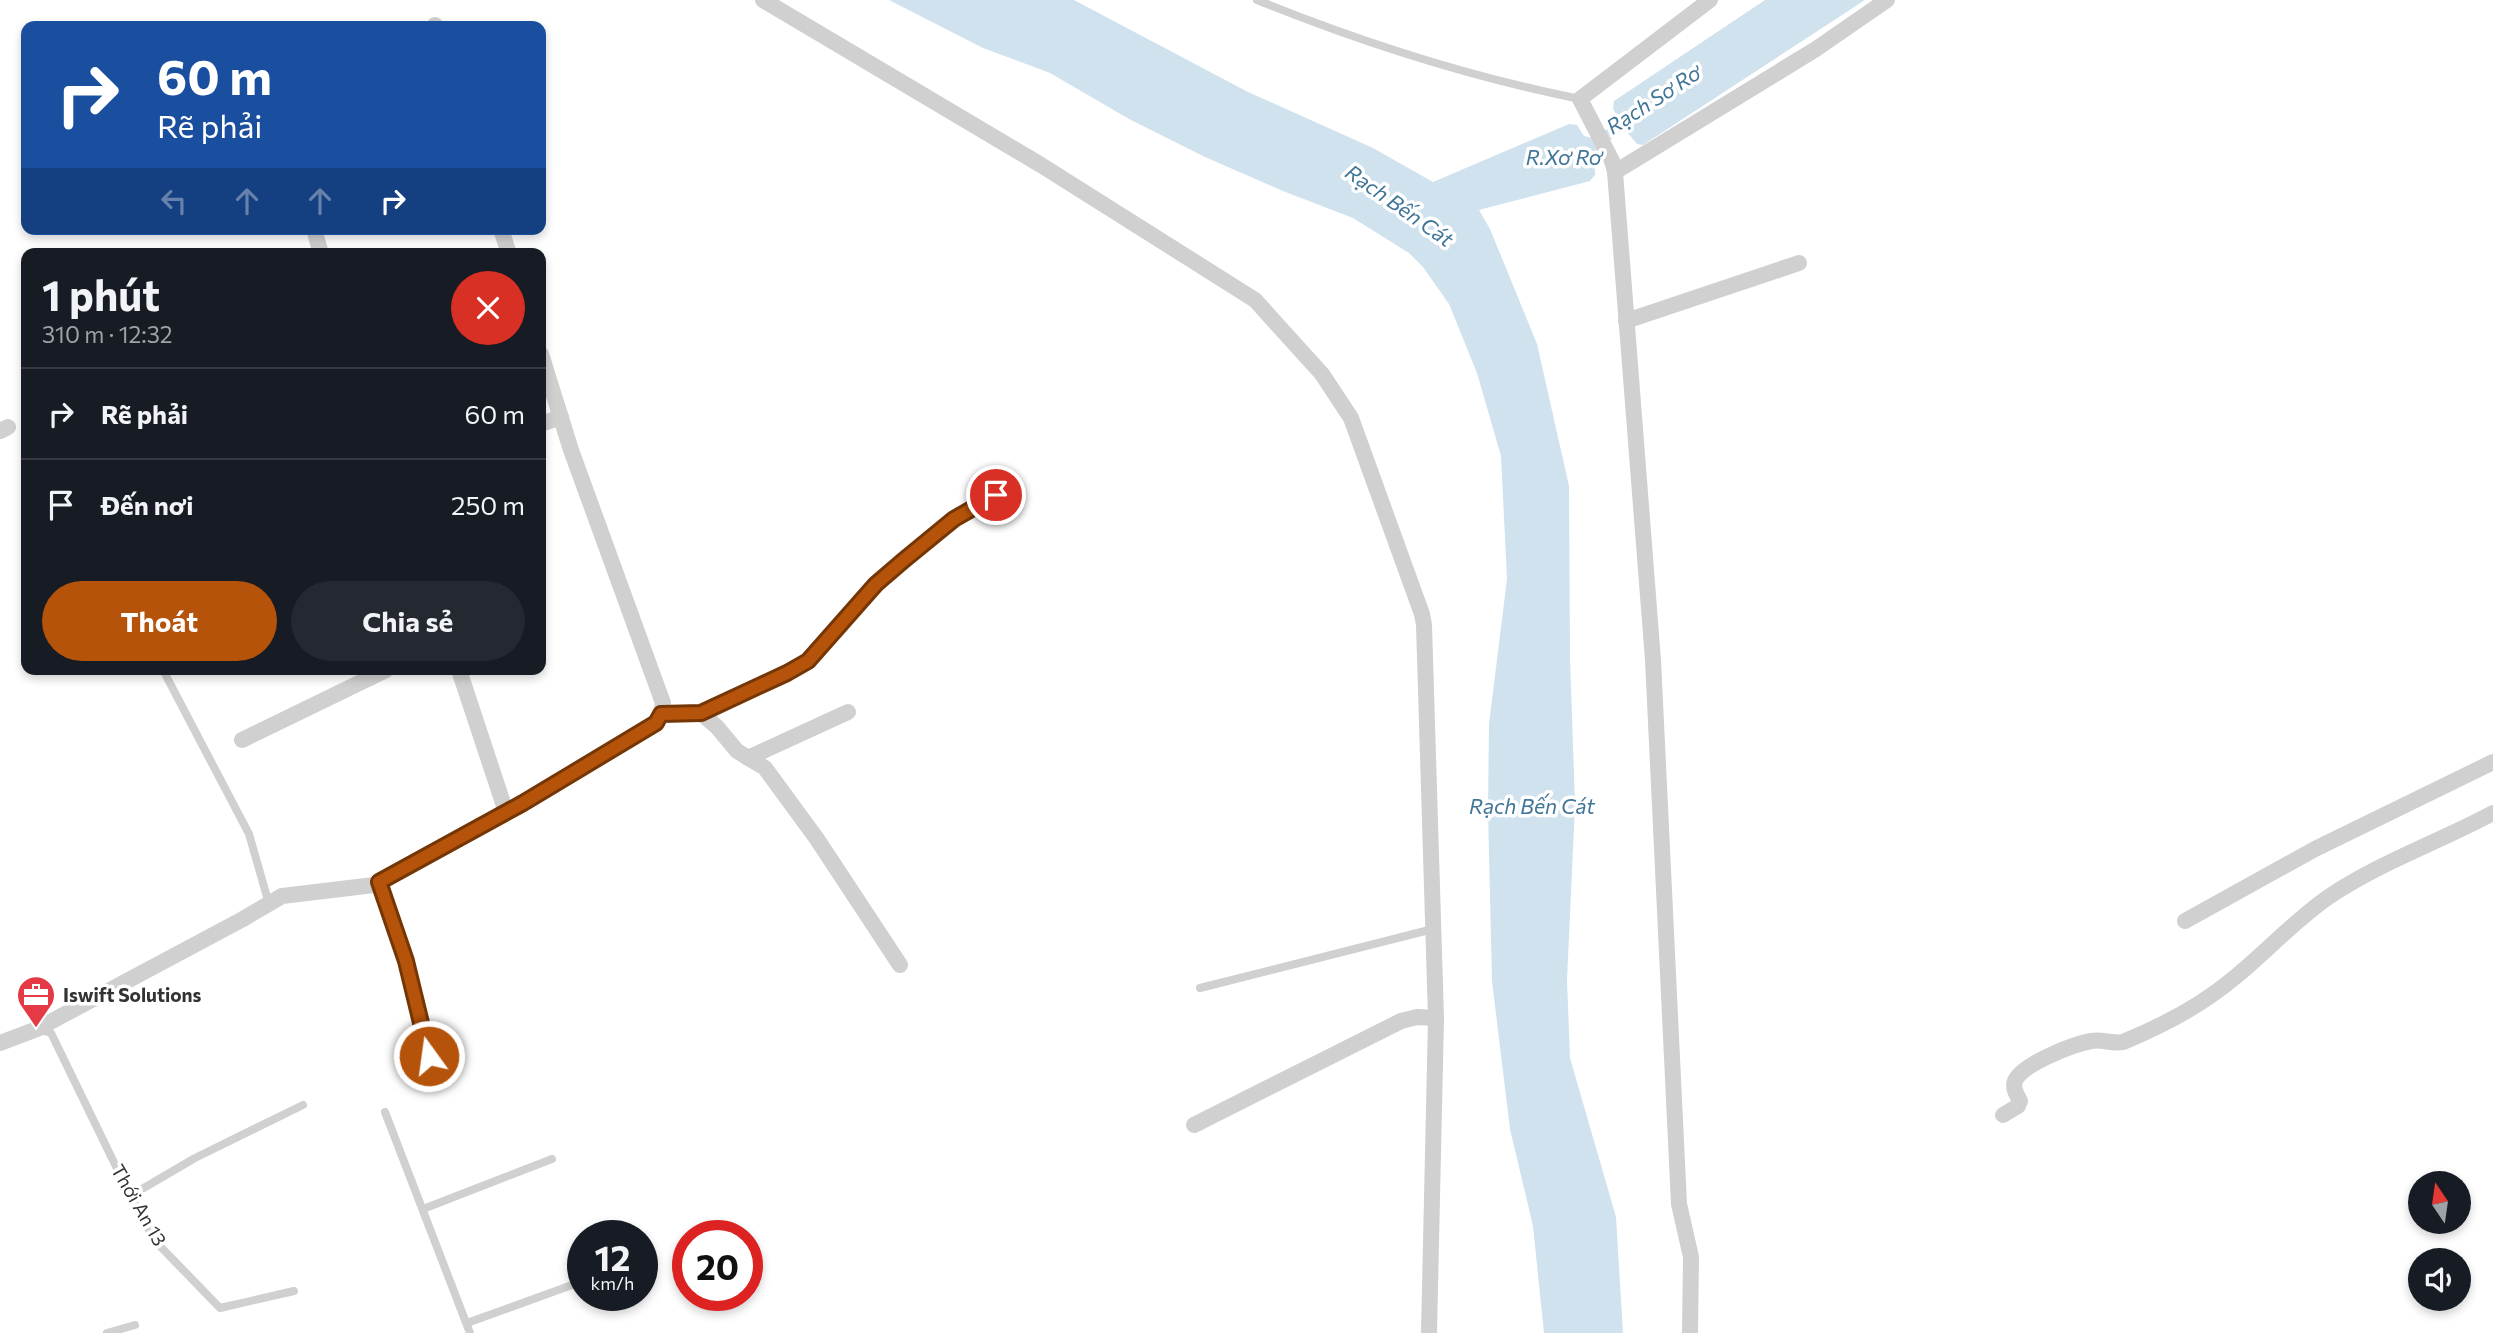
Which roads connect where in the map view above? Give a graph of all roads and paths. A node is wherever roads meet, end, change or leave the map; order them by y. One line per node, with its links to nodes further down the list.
1 (763, 0): 28 (street)
2 (1257, 0): 5 (lane)
3 (1710, 0): 6 (street)
4 (1886, 0): 7 (street)
5 (1276, 4): 6 (lane)
6 (1581, 102): 7 (street)
7 (1614, 167): 9 (street)
8 (1799, 263): 9 (street)
9 (1626, 321): 49 (street)
10 (546, 370): 11 (street)
11 (561, 417): 12 (street); 19 (street)
12 (546, 422)
13 (996, 495): 18 (lane)
14 (166, 675): 26 (lane)
15 (376, 675): 20 (street)
16 (461, 675): 23 (street)
17 (848, 712): 21 (street)
18 (701, 713): 19 (street); 21 (street)
19 (661, 714): 23 (street)
20 (242, 740)
21 (748, 758): 29 (street)
22 (2493, 762): 27 (street)
23 (506, 812): 25 (street)
24 (2493, 813): 37 (street)
25 (379, 882): 26 (street); 34 (lane)
26 (269, 904): 32 (street)
27 (2185, 921)
28 (1433, 929): 30 (lane); 31 (street)
29 (900, 965)
30 (1200, 988)
31 (1436, 1018): 38 (street); 48 (street)
32 (37, 1029): 33 (street); 40 (lane, Thới An 13)
33 (0, 1043)
34 (429, 1056)
35 (303, 1105): 40 (lane)
36 (385, 1112): 41 (lane)
37 (2003, 1115)
38 (1194, 1125)
39 (552, 1159): 41 (lane)
40 (130, 1196): 43 (lane, Thới An 13)
41 (423, 1209): 44 (lane)
42 (567, 1287): 44 (lane)
43 (294, 1291)
44 (467, 1322): 47 (lane)
45 (135, 1325): 46 (lane)
46 (107, 1333)
47 (470, 1333)
48 (1429, 1333)
49 (1690, 1333)

